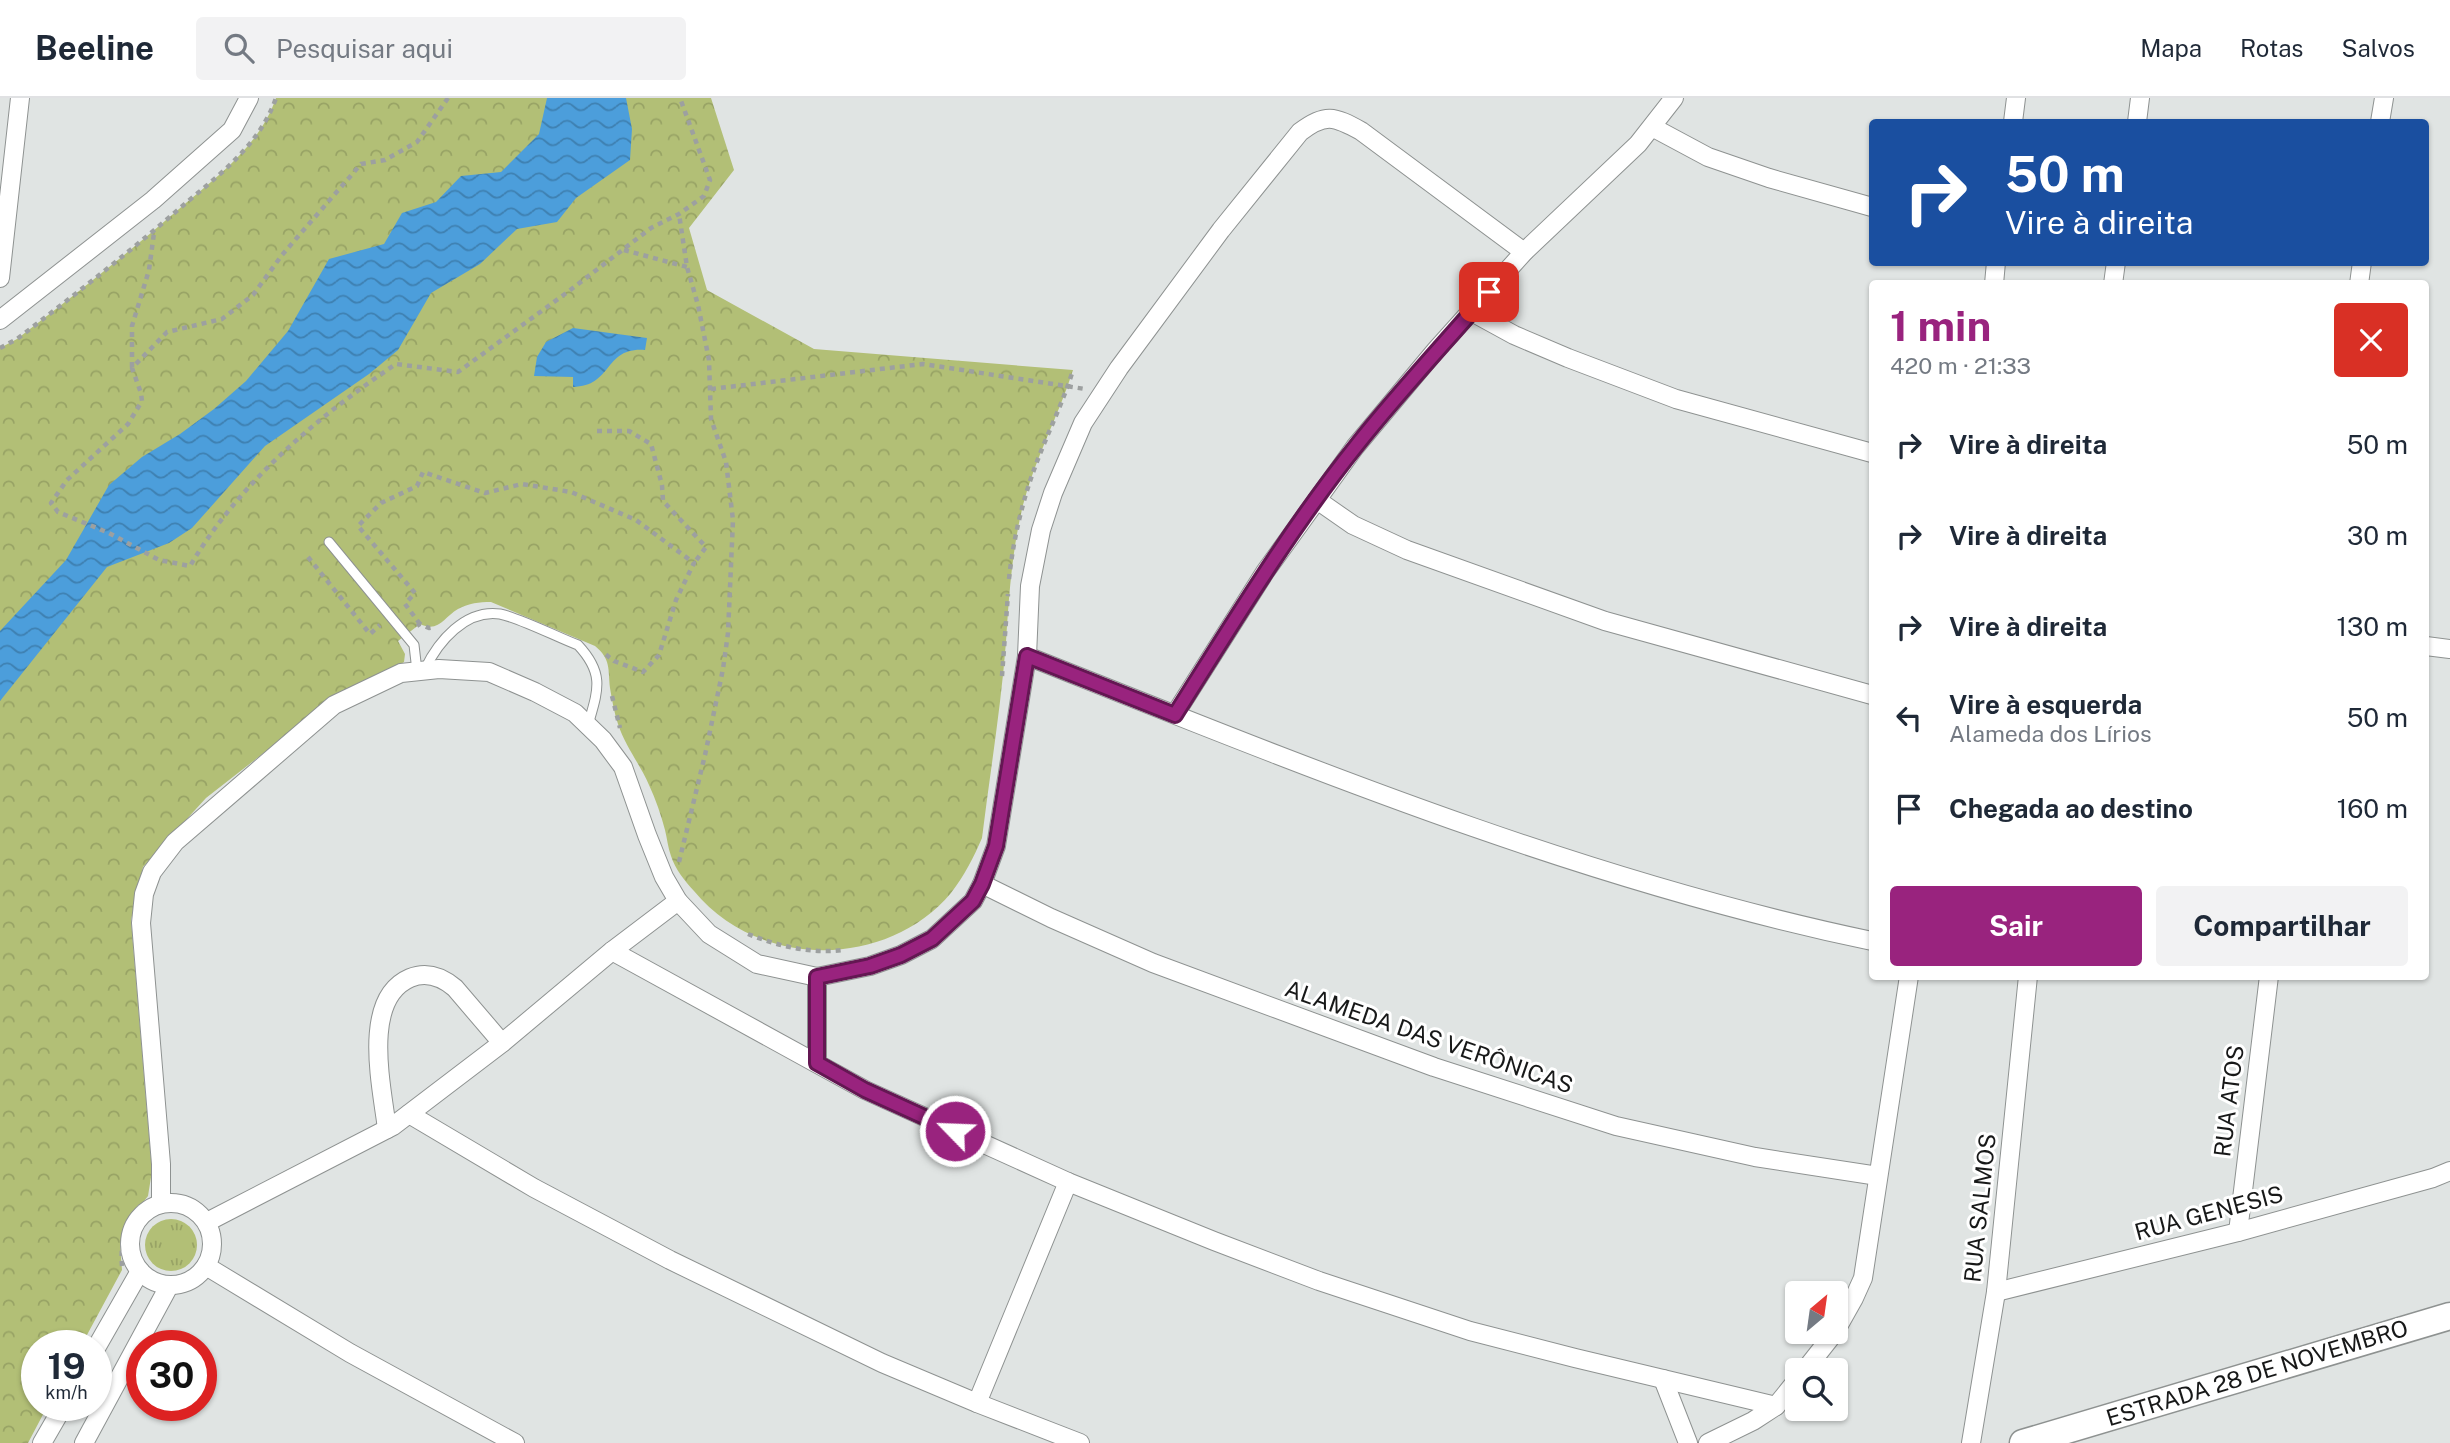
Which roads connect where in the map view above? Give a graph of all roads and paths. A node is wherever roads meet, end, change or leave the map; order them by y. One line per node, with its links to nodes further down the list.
1 (20, 98): 19 (street)
2 (249, 98): 21 (street)
3 (448, 98): 22 (path)
4 (680, 98): 14 (path)
5 (1674, 98): 12 (street)
6 (2016, 98): 9 (street)
7 (2140, 98): 10 (street)
8 (2384, 98): 11 (street)
9 (2013, 119)
10 (2137, 119)
11 (2380, 119)
12 (1652, 127): 13 (street); 17 (street)
13 (1869, 207)
14 (679, 214): 16 (path); 18 (path)
15 (154, 233): 22 (path)
16 (623, 249): 18 (path); 22 (path)
17 (1524, 252): 20 (street); 26 (street)
18 (687, 267): 25 (path)
19 (0, 278)
20 (1472, 313): 28 (street); 29 (street)
21 (0, 320)
22 (132, 368)
23 (1073, 370): 24 (path)
24 (1068, 387): 25 (path); 26 (path); 43 (path)
25 (710, 389): 49 (path)
26 (1103, 393): 40 (street)
27 (597, 431): 32 (path)
28 (1869, 452)
29 (1317, 500): 45 (street); 46 (street)
30 (329, 542): 35 (lane)
31 (308, 557): 35 (path)
32 (694, 563): 34 (path); 36 (path)
33 (443, 622): 34 (path)
34 (420, 624): 35 (path)
35 (406, 635): 42 (lane)
36 (595, 646)
37 (2429, 646): 38 (street)
38 (2450, 649)
39 (601, 651): 41 (path)
40 (1027, 656): 46 (street); 50 (street)
41 (610, 664)
42 (420, 671): 47 (street); 47 (lane); 67 (street)
43 (1001, 681)
44 (611, 694): 48 (path)
45 (1869, 694)
46 (1175, 715): 53 (street)
47 (587, 725): 51 (street)
48 (621, 733)
49 (671, 856)
50 (982, 884): 56 (street); 65 (street, ALAMEDA DAS VERÔNICAS)
51 (678, 901): 55 (street); 56 (street)
52 (739, 928): 54 (path)
53 (1869, 940)
54 (847, 949)
55 (612, 951): 60 (street); 61 (street)
56 (817, 977): 61 (street)
57 (1908, 980): 65 (street)
58 (2028, 980): 73 (street, RUA SALMOS)
59 (2269, 980): 69 (street, RUA ATOS)
60 (502, 1043): 62 (street); 63 (street)
61 (817, 1063): 66 (street)
62 (410, 1114): 63 (street); 81 (street)
63 (387, 1129): 68 (street)
64 (2450, 1171): 69 (street, RUA GENESIS)
65 (1878, 1176): 74 (street)
66 (1068, 1182): 79 (street); 81 (street)
67 (154, 1200): 68 (street); 71 (street); 71 (path)
68 (207, 1222): 70 (street)
69 (2238, 1232): 73 (street, RUA GENESIS)
70 (206, 1266): 72 (street); 86 (street)
71 (131, 1270): 72 (street); 76 (street)
72 (169, 1286): 85 (street)
73 (1996, 1292): 90 (street, RUA SALMOS)
74 (1848, 1308)
75 (2450, 1316): 91 (street, ESTRADA 28 DE NOVEMBRO)
76 (104, 1330)
77 (1825, 1344): 78 (street)
78 (1814, 1358)
79 (1663, 1379): 82 (street); 88 (street)
80 (1785, 1395): 82 (street)
81 (977, 1403): 87 (street)
82 (1776, 1406): 89 (street)
83 (55, 1421): 84 (street)
84 (43, 1443)
85 (83, 1443)
86 (515, 1443)
87 (1080, 1443)
88 (1688, 1443)
89 (1708, 1443)
90 (1971, 1443)
91 (2023, 1443)

